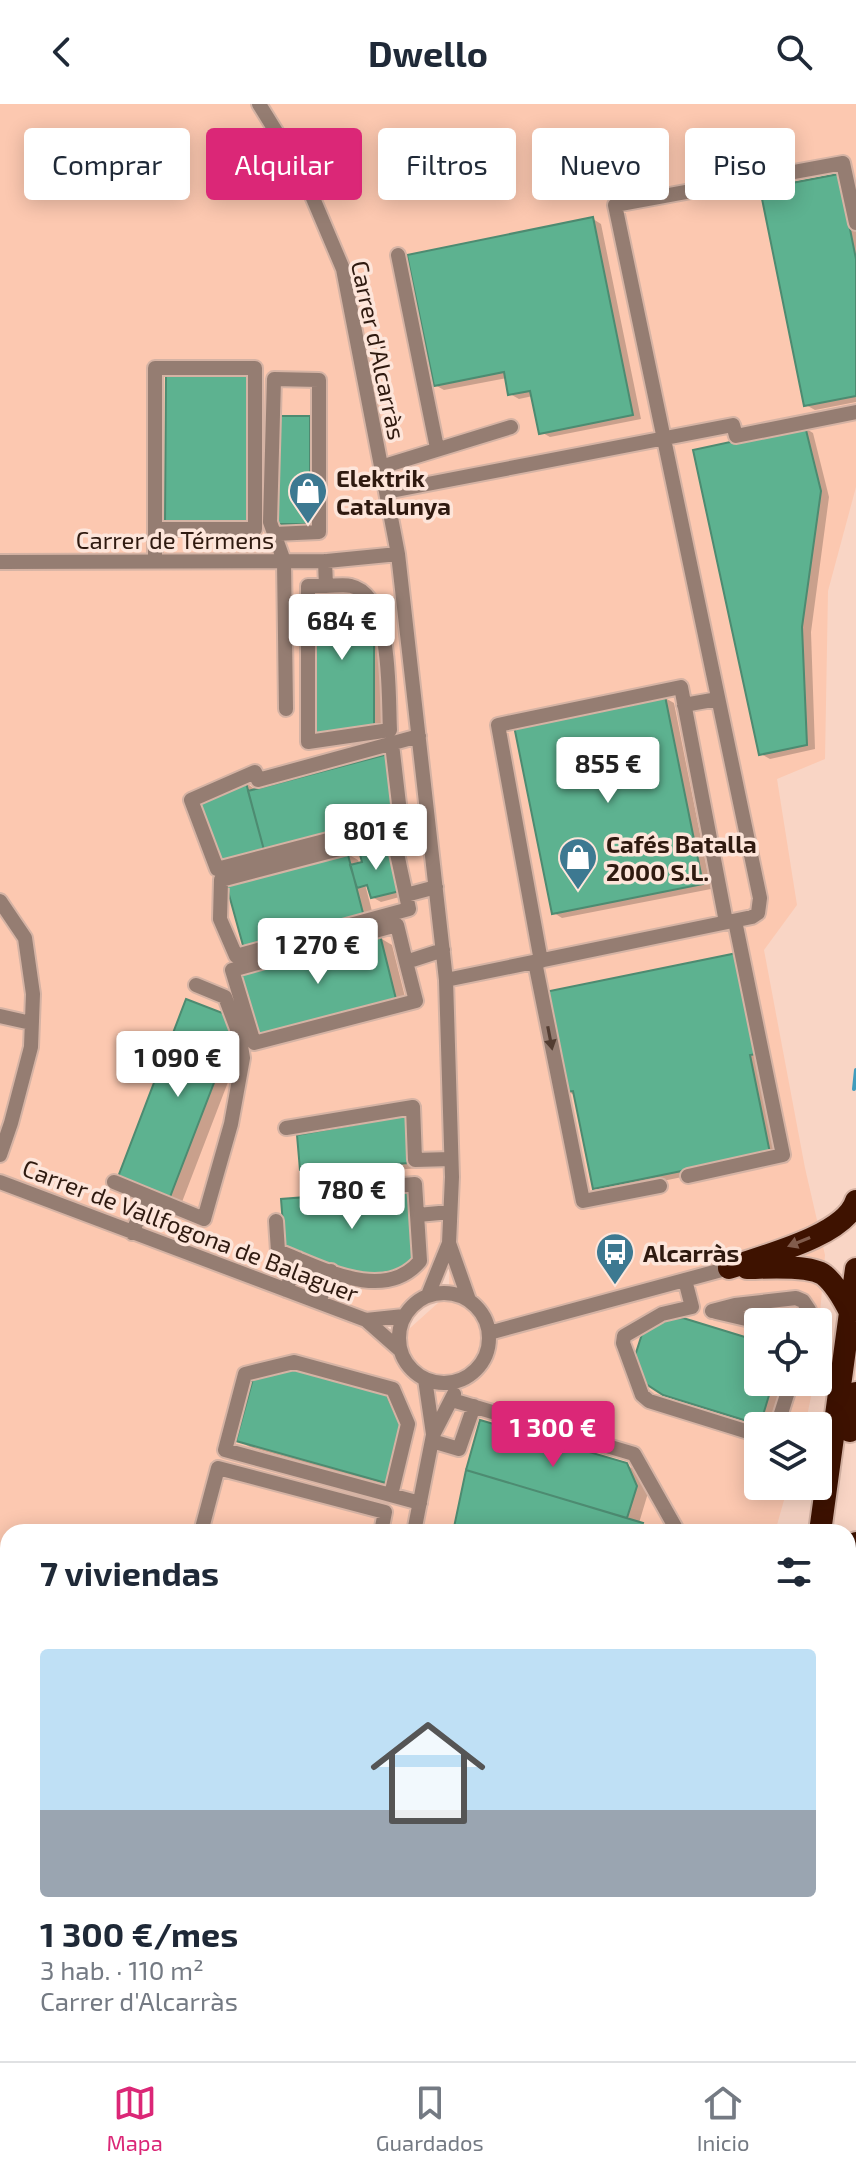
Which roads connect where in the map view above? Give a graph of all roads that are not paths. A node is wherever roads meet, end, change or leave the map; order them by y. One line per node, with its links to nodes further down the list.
1 (259, 104): 8 (street, Carrer d'Alcarràs)
2 (856, 223): 6 (street)
3 (398, 255): 7 (street)
4 (856, 412): 6 (street)
5 (511, 427): 7 (street)
6 (663, 437): 9 (street); 19 (street)
7 (437, 448): 8 (street)
8 (381, 467): 9 (street, Carrer d'Alcarràs)
9 (386, 492): 13 (street, Carrer d'Alcarràs)
10 (155, 529): 10 (street); 14 (street)
11 (319, 532): 12 (street); 12 (street); 16 (street)
12 (274, 534): 15 (street)
13 (398, 554): 16 (street, Carrer de Térmens); 22 (street, Carrer d'Alcarràs)
14 (155, 561): 15 (street, Carrer de Térmens); 17 (street, Carrer de Térmens)
15 (284, 561): 16 (street, Carrer de Térmens); 21 (street)
16 (323, 561): 18 (street)
17 (0, 562)
18 (326, 586): 18 (street)
19 (718, 699): 20 (street); 27 (street)
20 (684, 705): 27 (street); 29 (street)
21 (286, 709)
22 (419, 736): 23 (street); 24 (street, Carrer d'Alcarràs)
23 (392, 744): 23 (street)
24 (436, 887): 25 (street); 28 (street, Carrer d'Alcarràs)
25 (406, 895): 25 (street)
26 (0, 901): 34 (street)
27 (730, 922): 29 (street); 40 (street)
28 (443, 950): 30 (street); 31 (street, Carrer d'Alcarràs)
29 (538, 961): 31 (street); 43 (street, one-way to 43)
30 (406, 962): 30 (street)
31 (446, 980): 39 (street, Carrer d'Alcarràs)
32 (196, 985): 45 (street)
33 (0, 1016): 34 (street)
34 (31, 1023): 36 (street)
35 (0, 1098): 36 (street)
36 (17, 1101): 38 (street)
37 (286, 1128): 39 (street)
38 (0, 1155)
39 (451, 1159): 47 (street, Carrer d'Alcarràs)
40 (688, 1176)
41 (0, 1182): 50 (street, Carrer de Vallfogona de Balaguer)
42 (114, 1182): 45 (street)
43 (660, 1186)
44 (356, 1189): 48 (street)
45 (148, 1196): 50 (street)
46 (856, 1201): 53 (highway, one-way to 53)
47 (450, 1212): 48 (street); 51 (street, Carrer d'Alcarràs)
48 (418, 1215): 55 (street)
49 (276, 1221): 52 (street)
50 (132, 1233): 57 (street, Carrer de Vallfogona de Balaguer)
51 (449, 1243): 58 (street, Carrer d'Alcarràs); 59 (street, Carrer d'Alcarràs)
52 (298, 1259): 55 (street); 57 (street)
53 (729, 1268): 56 (street); 64 (highway)
54 (856, 1269): 64 (highway)
55 (331, 1271): 60 (street)
56 (685, 1280): 61 (street); 68 (street)
57 (286, 1290): 60 (street, Carrer de Vallfogona de Balaguer)
58 (428, 1295): 59 (street); 65 (street)
59 (469, 1300): 68 (street)
60 (319, 1302): 67 (street, Carrer de Vallfogona de Balaguer)
61 (692, 1307): 63 (street); 76 (street)
62 (808, 1308): 63 (street)
63 (712, 1311): 66 (street)
64 (850, 1312): 84 (highway)
65 (404, 1316): 67 (street); 69 (street)
66 (744, 1318)
67 (366, 1320): 69 (street)
68 (489, 1333): 71 (street)
69 (400, 1350): 70 (street)
70 (420, 1375): 71 (street); 72 (street); 77 (street)
71 (462, 1379): 74 (street)
72 (393, 1389): 78 (street); 78 (street)
73 (856, 1393): 85 (highway)
74 (452, 1400): 75 (street); 77 (street)
75 (474, 1406): 77 (street); 83 (street)
76 (744, 1431)
77 (433, 1438): 79 (street)
78 (391, 1495): 79 (street)
79 (420, 1503): 82 (street)
80 (203, 1524): 81 (street)
81 (383, 1524)
82 (416, 1524)
83 (673, 1524)
84 (821, 1524)
85 (832, 1524)

